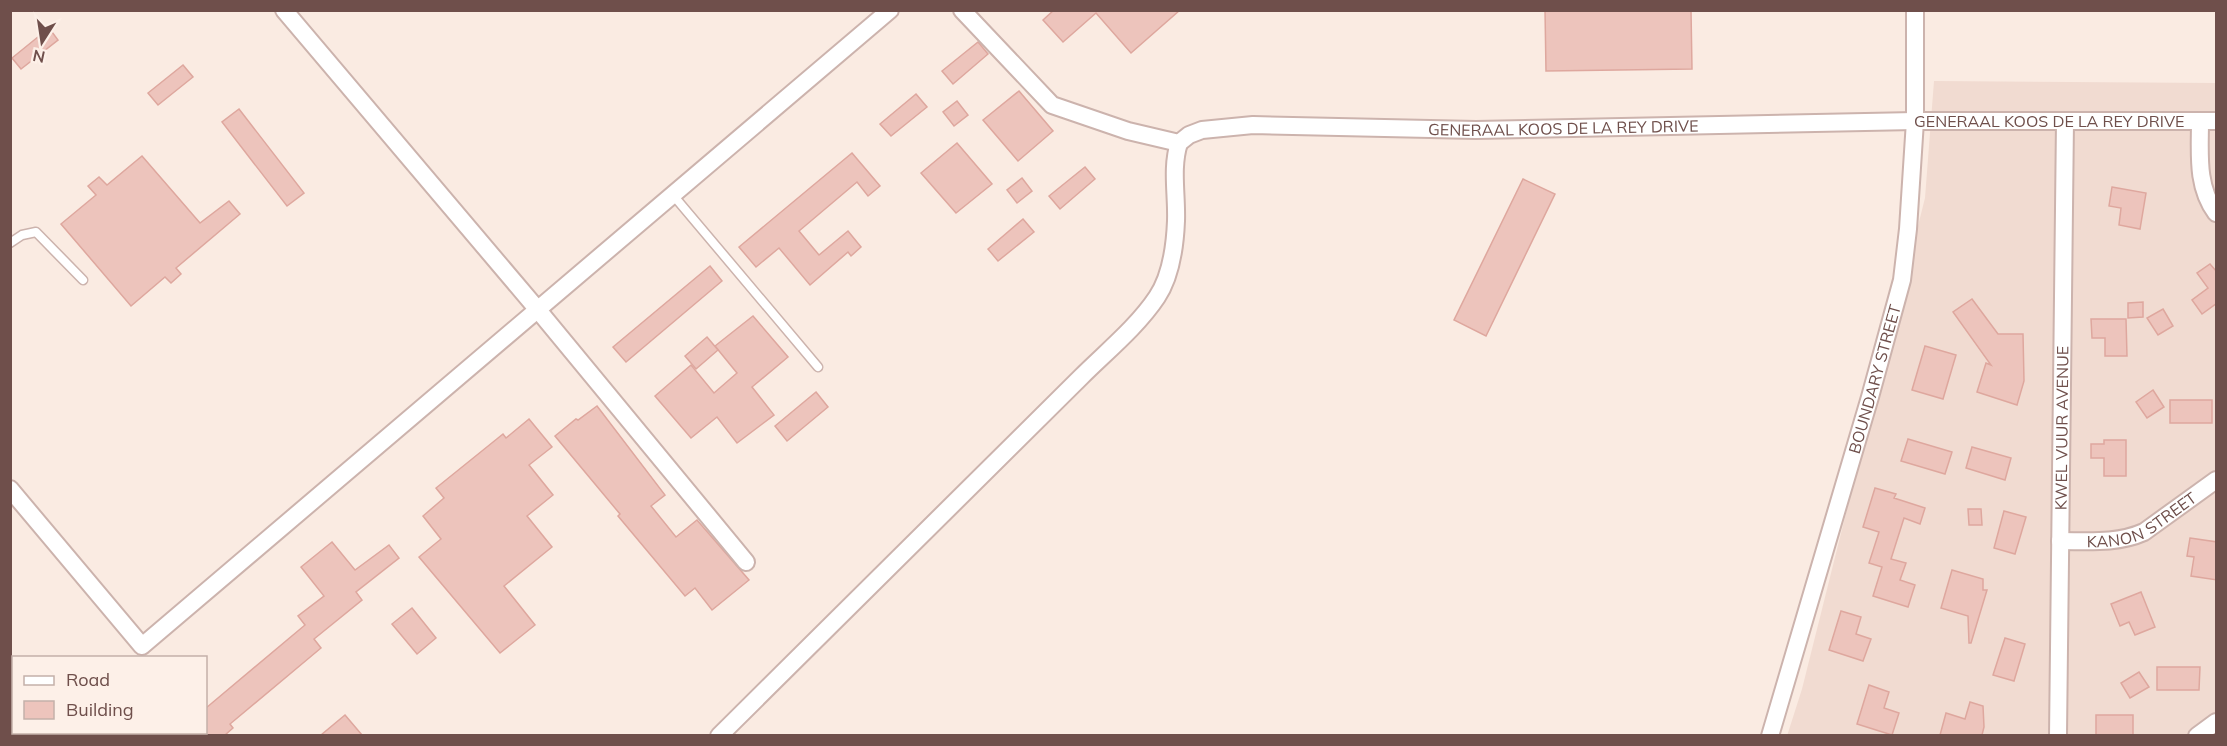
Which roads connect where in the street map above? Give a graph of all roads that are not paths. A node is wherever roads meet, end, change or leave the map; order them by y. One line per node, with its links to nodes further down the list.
1 (284, 10): 13 (street)
2 (890, 10): 9 (street)
3 (962, 10): 8 (street)
4 (1915, 10): 5 (street, BOUNDARY STREET)
5 (1915, 121): 6 (street, GENERAAL KOOS DE LA REY DRIVE); 8 (street, GENERAAL KOOS DE LA REY DRIVE); 21 (street, BOUNDARY STREET)
6 (2065, 121): 7 (street, GENERAAL KOOS DE LA REY DRIVE); 17 (street, KWEL VUUR AVENUE)
7 (2208, 121): 10 (street)
8 (1179, 143): 20 (street)
9 (673, 195): 13 (street); 14 (lane)
10 (2217, 213)
11 (10, 243): 12 (lane)
12 (83, 280)
13 (538, 310): 16 (street); 18 (street)
14 (818, 367)
15 (2217, 480): 17 (street, KANON STREET)
16 (10, 489)
17 (2060, 541): 22 (street, KWEL VUUR AVENUE)
18 (746, 562)
19 (2217, 722): 23 (street)
20 (718, 735)
21 (1770, 735)
22 (2058, 735)
23 (2197, 735)

